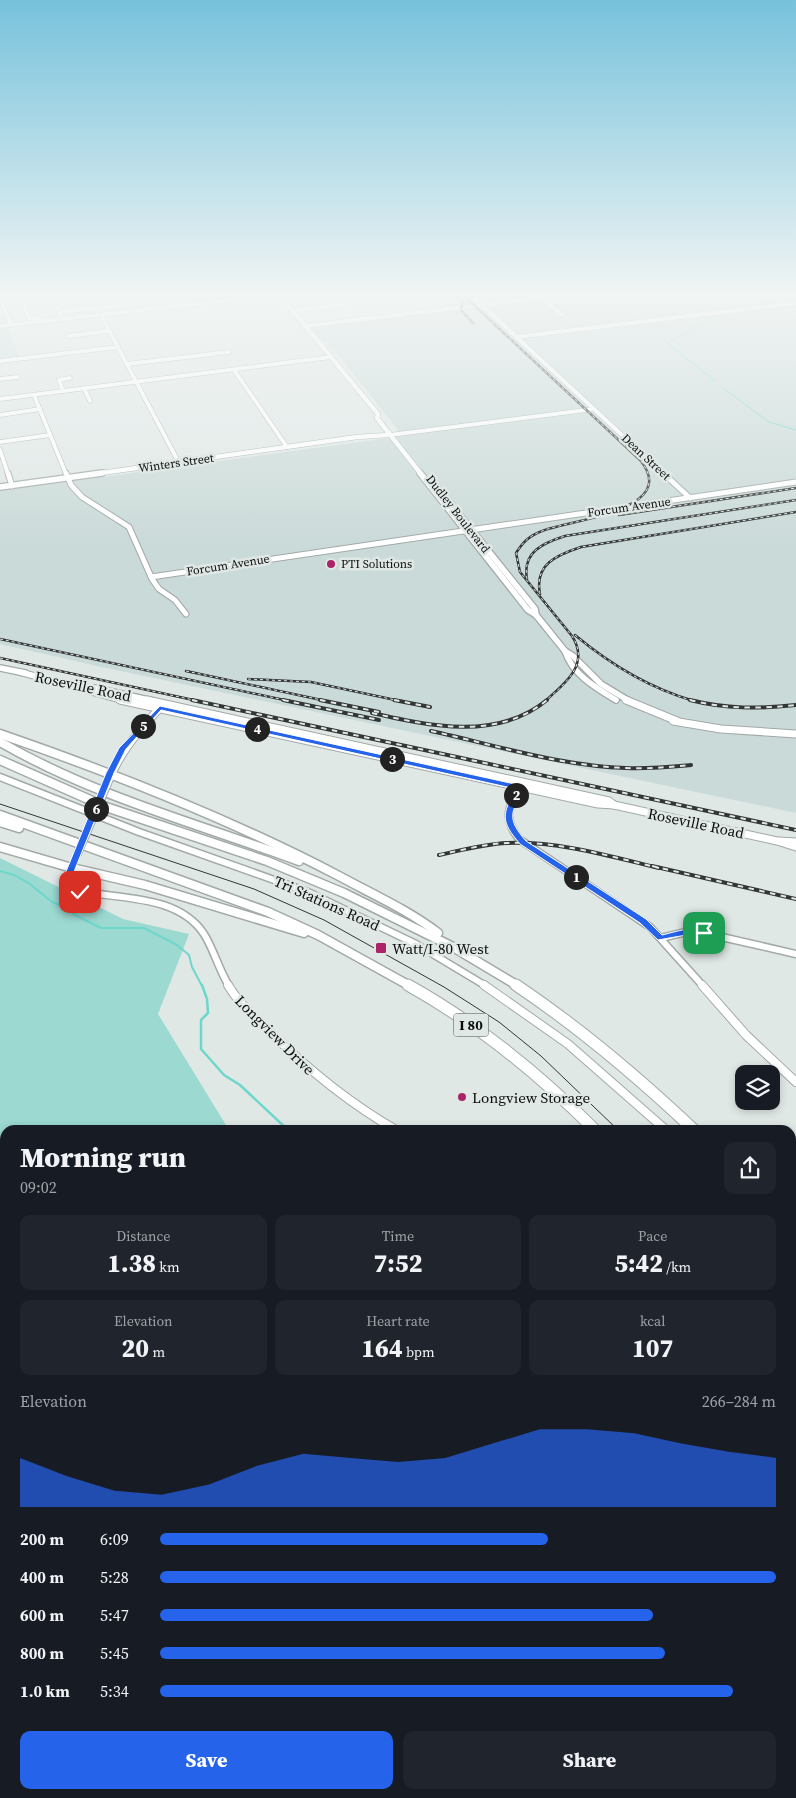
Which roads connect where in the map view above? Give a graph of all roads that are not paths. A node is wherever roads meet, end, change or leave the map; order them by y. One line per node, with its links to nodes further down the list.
1 (18, 377): 8 (street)
2 (133, 377): 9 (street)
3 (178, 377): 9 (street)
4 (239, 377): 21 (street)
5 (347, 377): 19 (main road, Dudley Boulevard)
6 (559, 377): 15 (street, Dean Street)
7 (70, 378): 11 (street)
8 (0, 380)
9 (136, 382): 10 (street); 23 (street)
10 (84, 388): 11 (street); 14 (street)
11 (62, 391): 12 (street)
12 (34, 394): 13 (street); 16 (street)
13 (0, 399)
14 (90, 402)
15 (594, 409): 19 (street, Winters Street); 28 (street, Dean Street)
16 (40, 410): 17 (street); 18 (street)
17 (0, 415)
18 (50, 435): 20 (street); 24 (street)
19 (391, 435): 21 (main road, Winters Street); 29 (main road, Dudley Boulevard)
20 (0, 442)
21 (287, 448): 23 (main road, Winters Street)
22 (0, 450): 26 (street)
23 (179, 462): 24 (main road, Winters Street)
24 (68, 478): 26 (main road, Winters Street); 30 (street)
25 (796, 482): 28 (street, Forcum Avenue)
26 (12, 486): 27 (main road, Winters Street)
27 (0, 487)
28 (690, 498): 29 (street, Forcum Avenue)
29 (466, 531): 30 (street, Forcum Avenue); 35 (main road, Dudley Boulevard)
30 (151, 576): 31 (street)
31 (186, 614)
32 (0, 668): 33 (main road, Roseville Road)
33 (162, 706): 40 (main road, Longview Drive); 42 (main road, Roseville Road)
34 (796, 729): 35 (main road, Dudley Boulevard)
35 (779, 732): 37 (main road, Dudley Boulevard)
36 (0, 734): 40 (highway)
37 (796, 734)
38 (0, 742): 51 (highway)
39 (0, 760): 54 (highway)
40 (110, 773): 50 (main road, Longview Drive, bridge); 51 (highway)
41 (0, 778): 59 (street, Tri Stations Road)
42 (522, 785): 46 (main road, Roseville Road); 52 (street)
43 (0, 815): 45 (highway, I 80)
44 (0, 822): 45 (highway)
45 (56, 835): 53 (highway, I 80)
46 (777, 841): 47 (main road, Roseville Road); 49 (main road, Roseville Road)
47 (796, 842)
48 (0, 847): 50 (highway)
49 (796, 847)
50 (72, 868): 53 (highway); 57 (street, Longview Drive)
51 (346, 880): 54 (highway)
52 (661, 938): 55 (street); 56 (street)
53 (331, 942): 58 (highway, I 80)
54 (460, 950): 60 (highway)
55 (796, 954)
56 (796, 1082)
57 (388, 1125)
58 (590, 1125)
59 (660, 1125)
60 (689, 1125)

